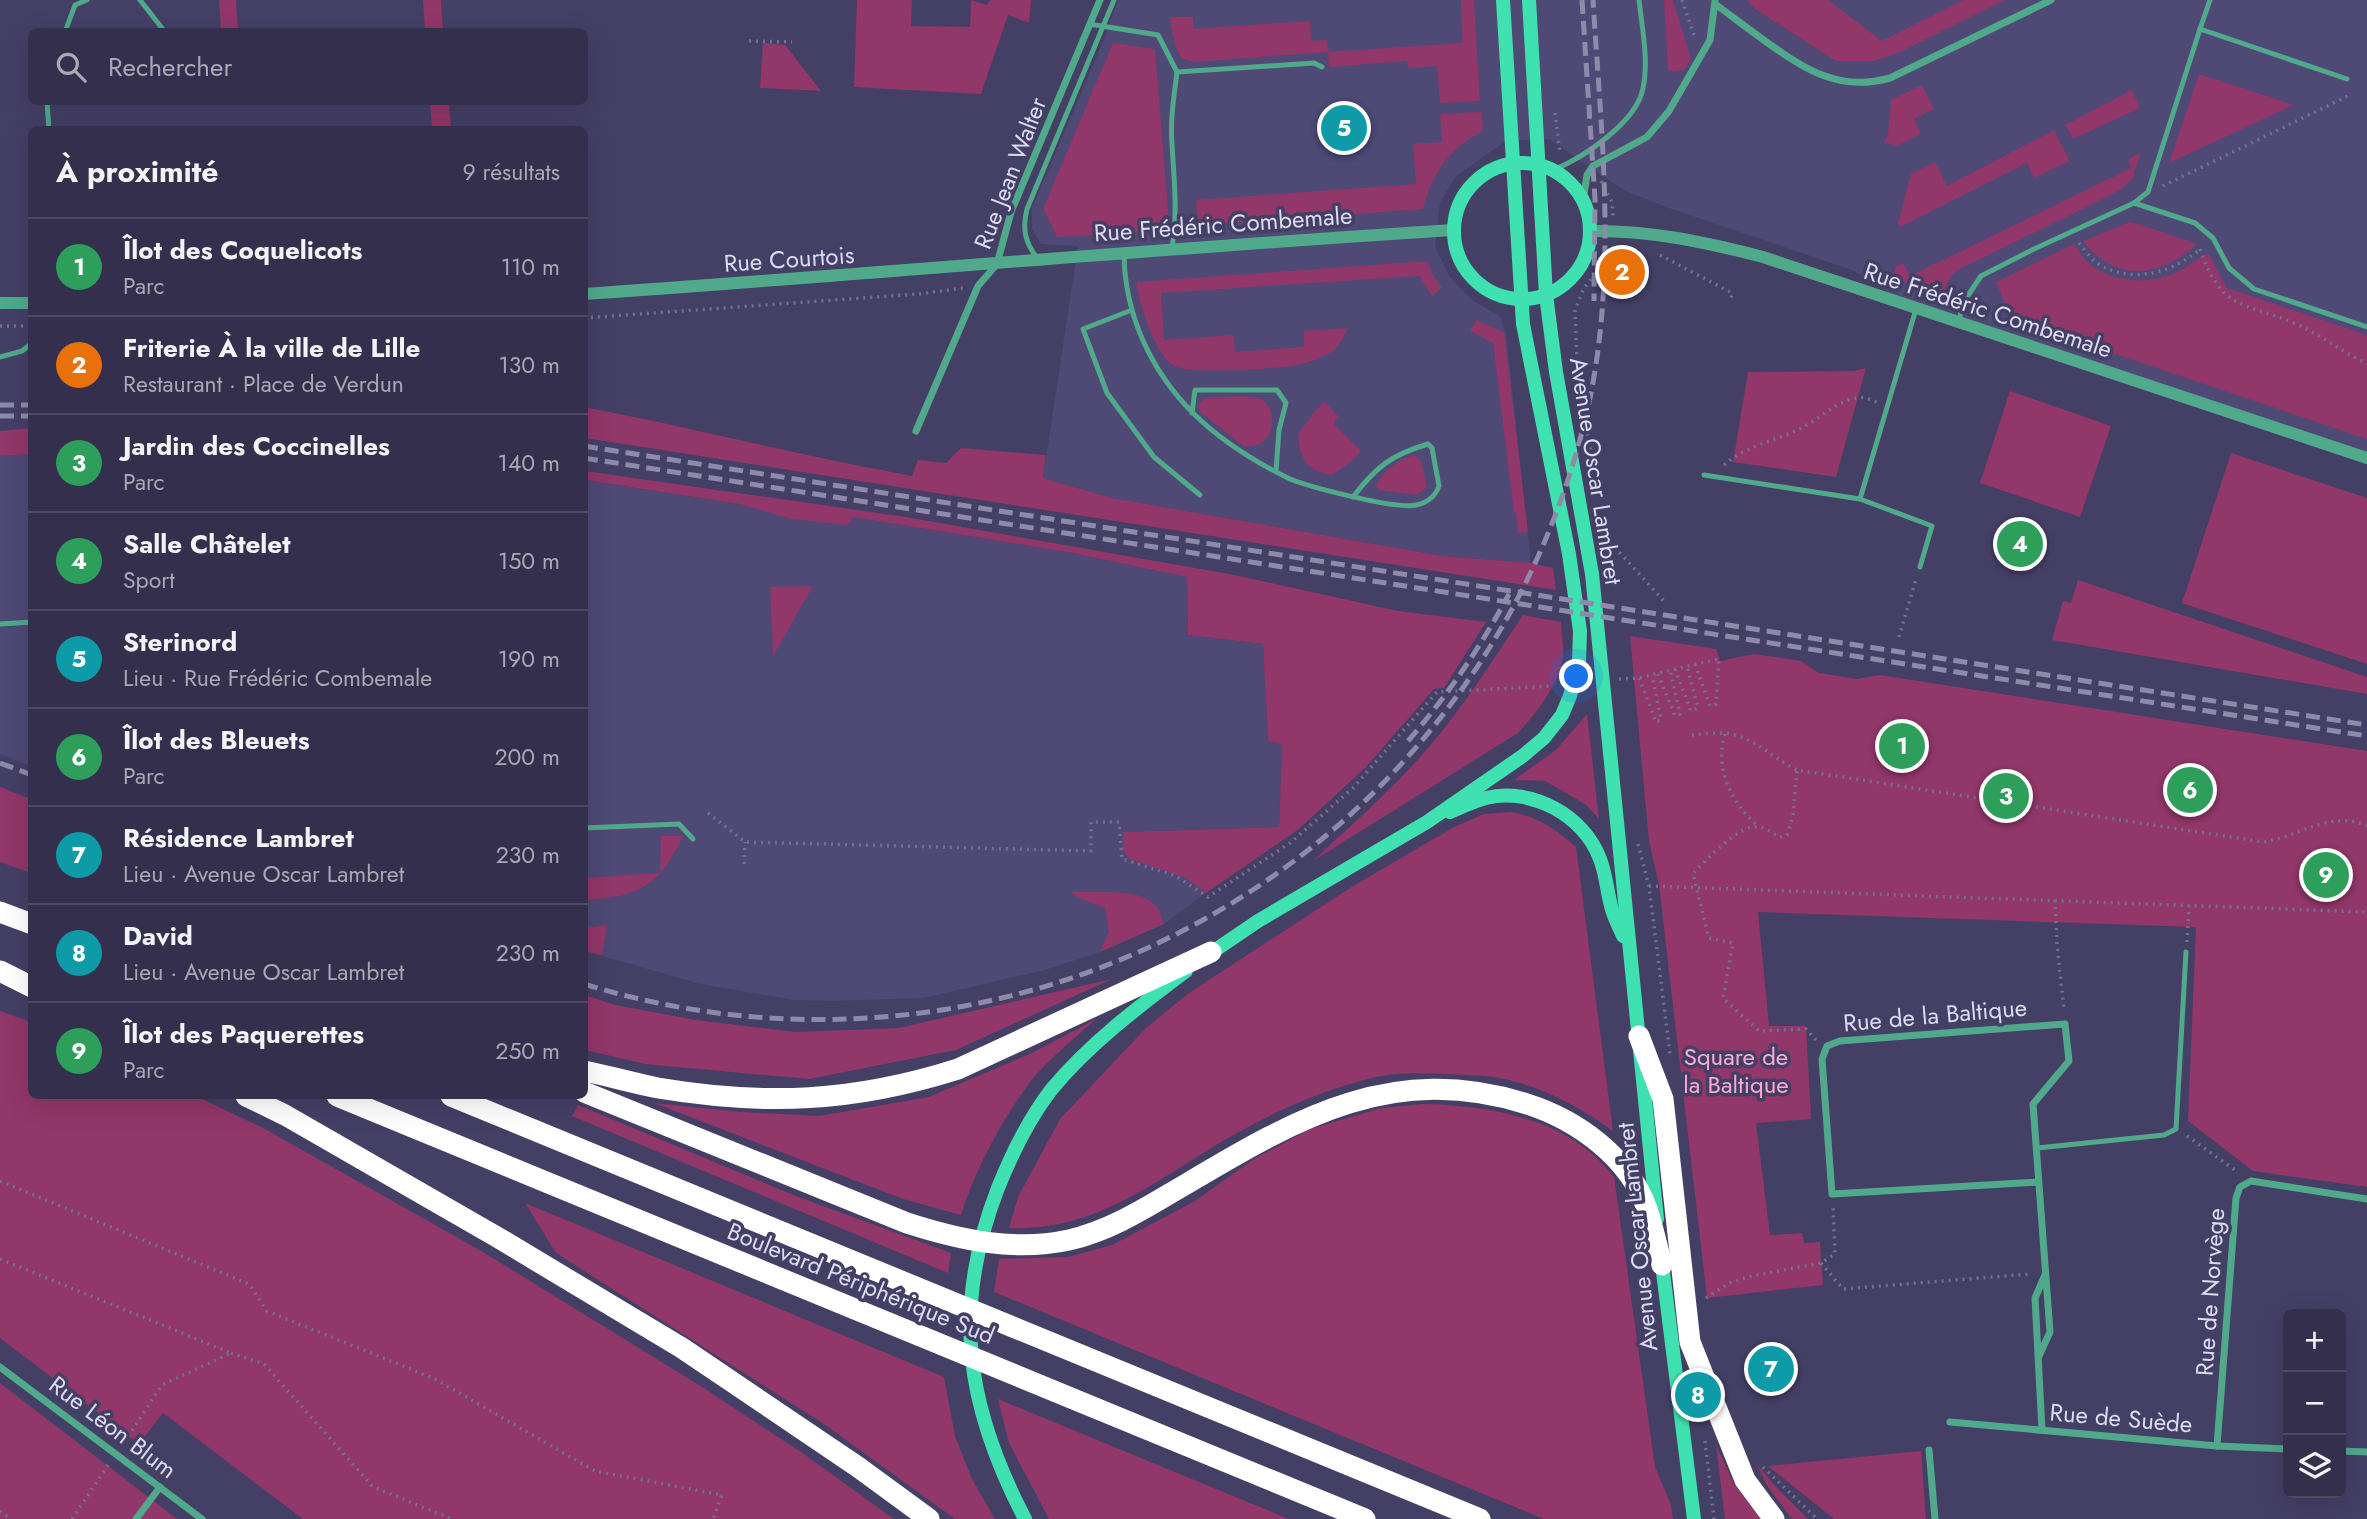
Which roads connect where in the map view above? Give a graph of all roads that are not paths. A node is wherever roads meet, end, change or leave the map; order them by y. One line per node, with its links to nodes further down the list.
1 (87, 0): 13 (lane)
2 (140, 0): 14 (lane)
3 (1100, 0): 11 (street, Rue Jean Walter)
4 (1114, 0): 12 (lane)
5 (1503, 0): 21 (main road, Avenue Oscar Lambret)
6 (1529, 0): 22 (main road, Avenue Oscar Lambret)
7 (1639, 0): 22 (lane)
8 (2051, 0): 10 (street)
9 (2210, 0): 15 (lane)
10 (1715, 2): 23 (street)
11 (1090, 24): 12 (lane); 30 (street, Rue Jean Walter)
12 (1103, 26): 17 (lane); 29 (lane)
13 (66, 28)
14 (162, 28)
15 (2200, 29): 18 (lane); 24 (lane)
16 (1322, 67): 17 (lane)
17 (1177, 72): 27 (lane)
18 (2347, 79)
19 (47, 105): 20 (lane)
20 (49, 126)
21 (1514, 163): 22 (main road); 25 (main road); 33 (main road, Avenue Oscar Lambret)
22 (1546, 168): 23 (main road); 32 (main road, Avenue Oscar Lambret)
23 (1583, 201): 26 (main road)
24 (2134, 203): 38 (lane); 39 (lane)
25 (1453, 230): 27 (street, Rue Frédéric Combemale); 33 (main road)
26 (1590, 231): 32 (main road); 36 (street, Rue Frédéric Combemale)
27 (1172, 250): 28 (street, Rue Frédéric Combemale)
28 (1124, 253): 29 (street, Rue Frédéric Combemale); 37 (lane)
29 (1038, 259): 30 (street, Rue Frédéric Combemale)
30 (997, 264): 31 (street, Rue Courtois); 43 (street, Rue Jean Walter)
31 (588, 295)
32 (1546, 295): 33 (main road); 60 (main road, Avenue Oscar Lambret)
33 (1521, 300): 53 (main road, Avenue Oscar Lambret)
34 (0, 303): 35 (street)
35 (28, 303)
36 (1916, 309): 38 (street, Rue Frédéric Combemale); 49 (lane)
37 (1132, 310): 42 (lane); 47 (lane)
38 (1958, 323): 44 (street, Rue Frédéric Combemale)
39 (2367, 327)
40 (28, 346): 41 (lane)
41 (0, 358)
42 (1192, 412): 45 (lane); 45 (lane)
43 (916, 431)
44 (2367, 458)
45 (1276, 471): 48 (lane)
46 (1704, 475): 49 (lane)
47 (1200, 495)
48 (1353, 497): 48 (lane)
49 (1860, 499): 50 (lane)
50 (1920, 567)
51 (28, 622): 52 (lane)
52 (0, 624)
53 (1427, 822): 60 (main road, Avenue Oscar Lambret); 61 (main road, Avenue Oscar Lambret)
54 (588, 828): 55 (lane)
55 (692, 839)
56 (0, 906): 58 (highway)
57 (0, 912): 59 (highway)
58 (28, 914)
59 (28, 922)
60 (1629, 949): 67 (main road, Avenue Oscar Lambret)
61 (1211, 952): 68 (highway); 92 (main road, Avenue Oscar Lambret)
62 (2186, 952): 73 (lane)
63 (0, 959): 64 (highway)
64 (28, 970)
65 (0, 971): 66 (highway)
66 (28, 985)
67 (1639, 1037): 76 (main road, Avenue Oscar Lambret); 95 (highway)
68 (588, 1072)
69 (588, 1094): 76 (highway)
70 (252, 1099): 91 (highway)
71 (344, 1099): 93 (highway, Boulevard Périphérique Sud)
72 (458, 1099): 94 (highway)
73 (2037, 1148): 74 (street); 74 (street, Rue de la Baltique)
74 (2038, 1182): 77 (street)
75 (2367, 1199): 82 (street, Rue de Norvège)
76 (1662, 1265): 88 (main road, Avenue Oscar Lambret)
77 (2046, 1273): 78 (street); 78 (street)
78 (2039, 1356): 81 (street)
79 (0, 1367): 87 (street, Rue Léon Blum)
80 (1950, 1422): 81 (street, Rue de Suède)
81 (2042, 1430): 82 (street, Rue de Suède)
82 (2217, 1446): 83 (street, Rue de Suède)
83 (2283, 1449)
84 (1929, 1450): 96 (street)
85 (2346, 1451): 86 (street)
86 (2367, 1452)
87 (160, 1488): 89 (street); 90 (street, Rue Léon Blum)
88 (1693, 1514)
89 (136, 1519)
90 (202, 1519)
91 (929, 1519)
92 (1025, 1519)
93 (1366, 1519)
94 (1480, 1519)
95 (1774, 1519)
96 (1935, 1519)

